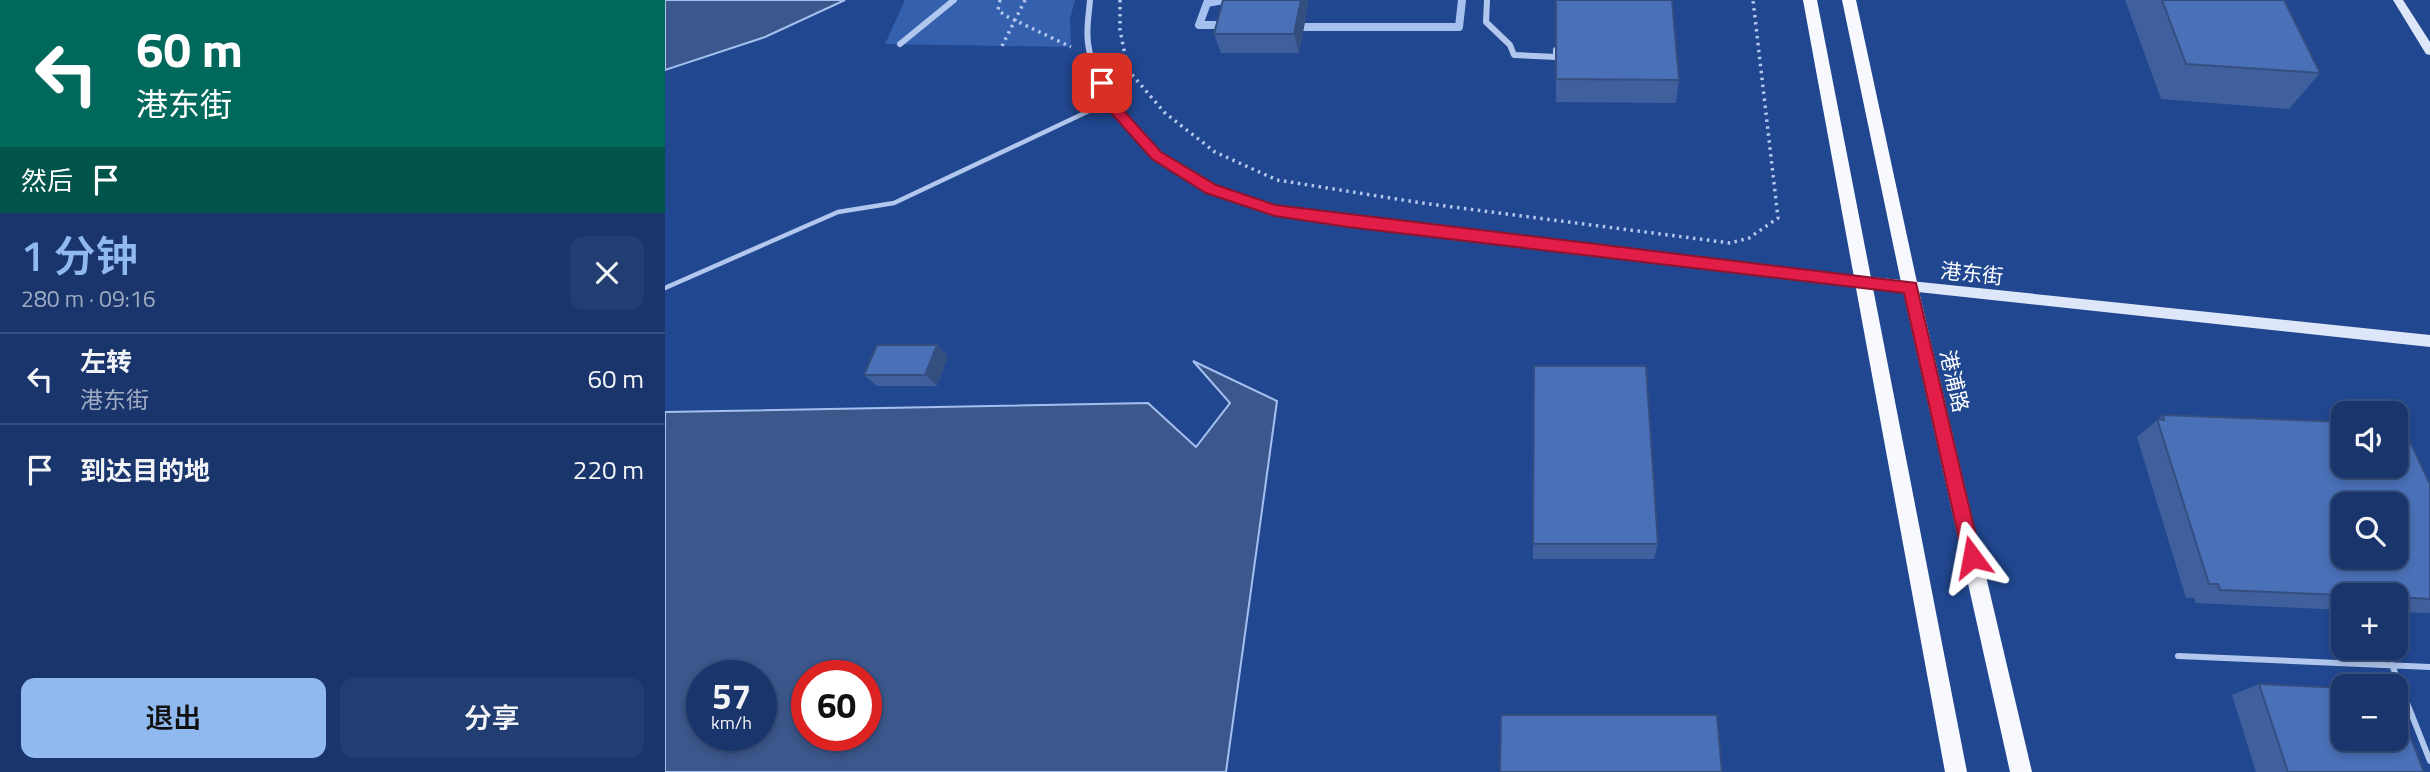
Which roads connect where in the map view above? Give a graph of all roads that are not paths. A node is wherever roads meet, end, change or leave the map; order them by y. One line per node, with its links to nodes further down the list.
1 (954, 0): 7 (street)
2 (1090, 0): 10 (street, 港东街)
3 (1487, 0): 8 (street)
4 (1810, 0): 11 (main road)
5 (1849, 0): 12 (main road, 港浦路)
6 (2398, 0): 9 (street)
7 (900, 44)
8 (1556, 45)
9 (2430, 51)
10 (1108, 102): 11 (street, 港东街); 13 (lane)
11 (1862, 281): 12 (street, 港东街); 19 (main road)
12 (1910, 287): 14 (street, 港东街); 20 (main road, 港浦路)
13 (665, 288)
14 (2430, 341)
15 (2178, 656): 16 (lane)
16 (2391, 665): 17 (lane); 18 (lane)
17 (2430, 667)
18 (2430, 761)
19 (1956, 772)
20 (2021, 772)

